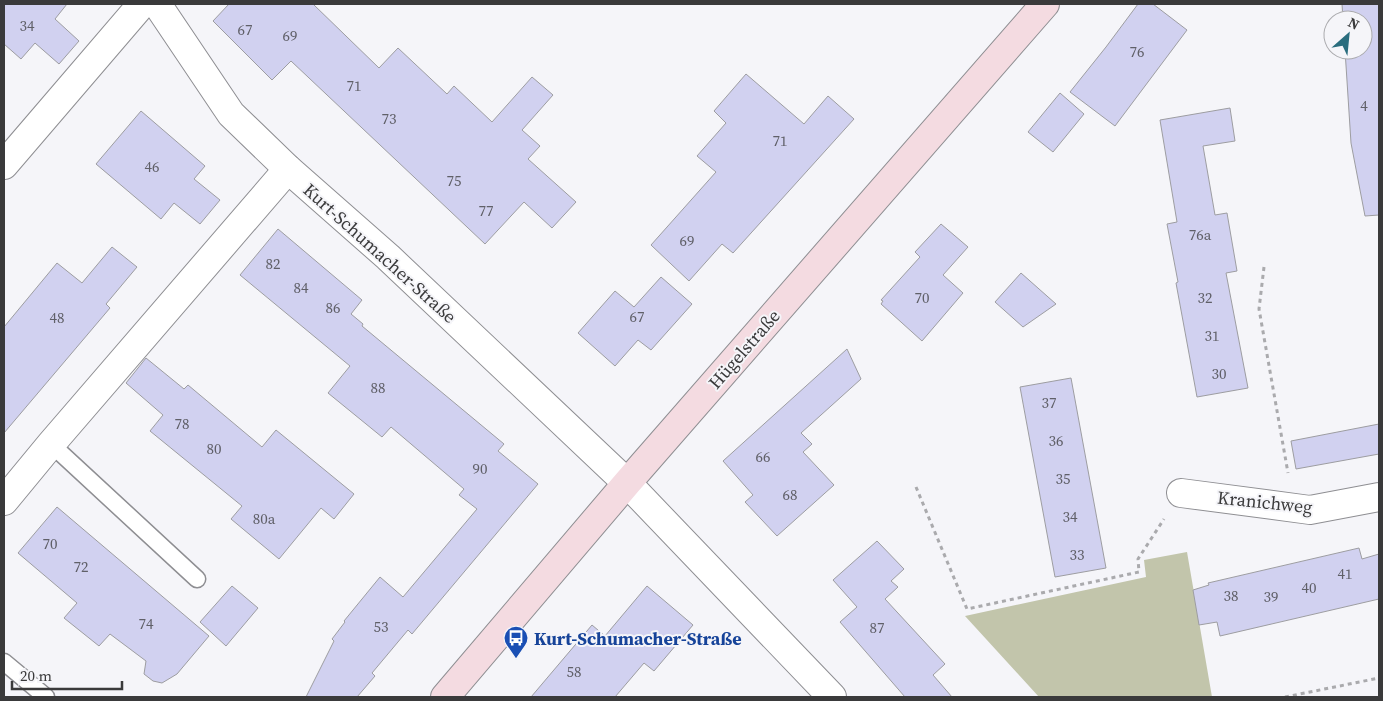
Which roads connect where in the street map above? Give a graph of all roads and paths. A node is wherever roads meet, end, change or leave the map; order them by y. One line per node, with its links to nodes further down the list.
1 (142, 4): 4 (street)
2 (157, 4): 5 (street, Kurt-Schumacher-Straße)
3 (1041, 5): 8 (street, Hügelstraße)
4 (4, 165)
5 (288, 169): 7 (street, Kurt-Schumacher-Straße); 8 (street, Kurt-Schumacher-Straße)
6 (1264, 267): 13 (path)
7 (50, 444): 12 (street, Kurt-Schumacher-Straße); 14 (lane)
8 (627, 483): 18 (street, Hügelstraße); 19 (street, Kurt-Schumacher-Straße)
9 (916, 487): 10 (path)
10 (1181, 493): 13 (street, Kranichweg)
11 (1379, 497): 13 (street, Kranichweg)
12 (4, 500)
13 (1294, 508)
14 (197, 578)
15 (4, 662): 17 (lane)
16 (1379, 678): 20 (path)
17 (46, 697)
18 (445, 697)
19 (832, 697)
20 (1285, 697)

